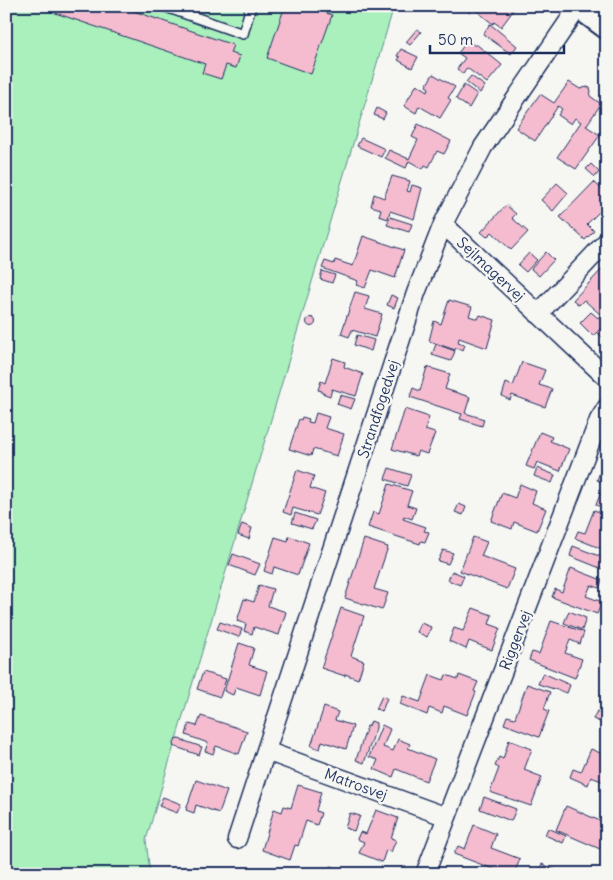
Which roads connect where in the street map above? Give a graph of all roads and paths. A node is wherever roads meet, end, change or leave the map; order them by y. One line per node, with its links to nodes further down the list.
1 (164, 6): 2 (lane)
2 (251, 6)
3 (580, 6): 4 (main road); 5 (street, Strandfogedvej)
4 (607, 26)
5 (442, 224): 7 (street, Sejlmagervej); 10 (street, Strandfogedvej)
6 (607, 241): 7 (street, Sejlmagervej)
7 (538, 314): 8 (street, Sejlmagervej)
8 (607, 378)
9 (607, 407): 11 (street, Riggervej)
10 (266, 751): 11 (street, Matrosvej); 12 (street, Strandfogedvej)
11 (447, 817): 13 (street, Riggervej)
12 (237, 839)
13 (425, 874)

